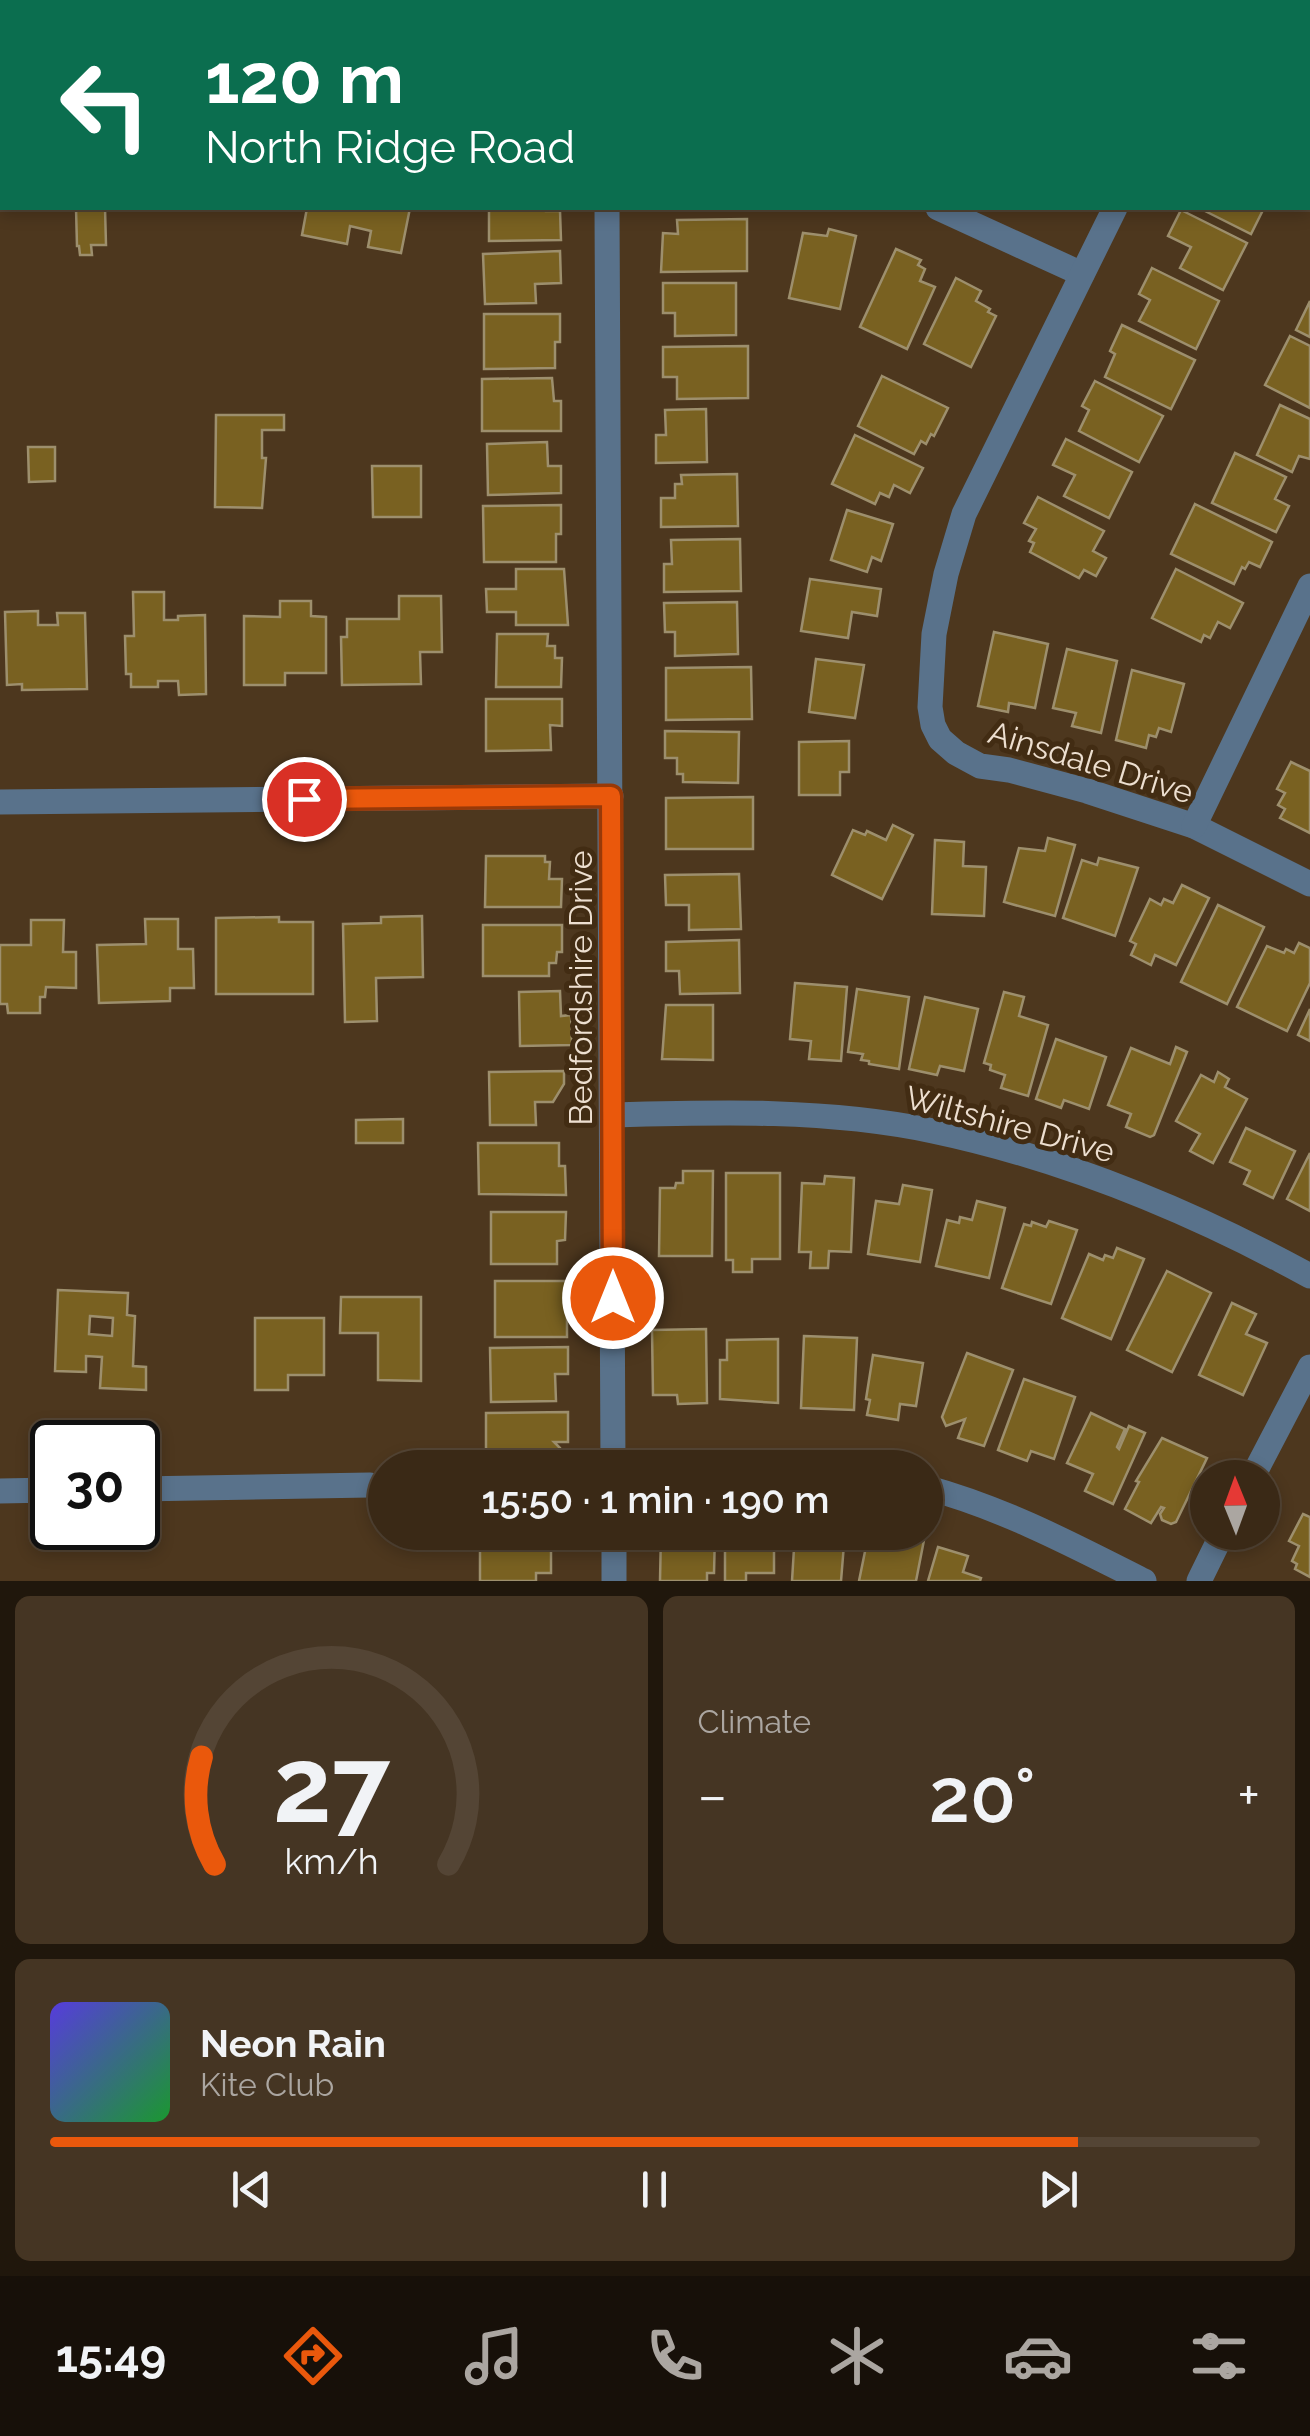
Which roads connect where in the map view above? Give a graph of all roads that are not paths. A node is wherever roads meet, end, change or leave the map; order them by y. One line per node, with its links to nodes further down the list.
1 (607, 210): 6 (street, Bedfordshire Drive)
2 (942, 210): 4 (street)
3 (1114, 210): 4 (street, Ainsdale Drive)
4 (1082, 274): 8 (street, Ainsdale Drive)
5 (1310, 586): 8 (street)
6 (611, 796): 7 (street); 10 (street, Bedfordshire Drive)
7 (0, 802)
8 (1194, 826): 9 (street, Ainsdale Drive)
9 (1310, 884)
10 (613, 1115): 11 (street, Wiltshire Drive); 13 (street, Bedfordshire Drive)
11 (1310, 1276)
12 (1310, 1367): 14 (street)
13 (613, 1450)
14 (1261, 1460)
15 (368, 1485): 16 (street)
16 (160, 1489)
17 (30, 1490): 18 (street)
18 (0, 1491)
19 (943, 1493): 23 (street)
20 (614, 1550): 22 (street)
21 (1214, 1550): 24 (street)
22 (614, 1581)
23 (1144, 1581)
24 (1199, 1581)

